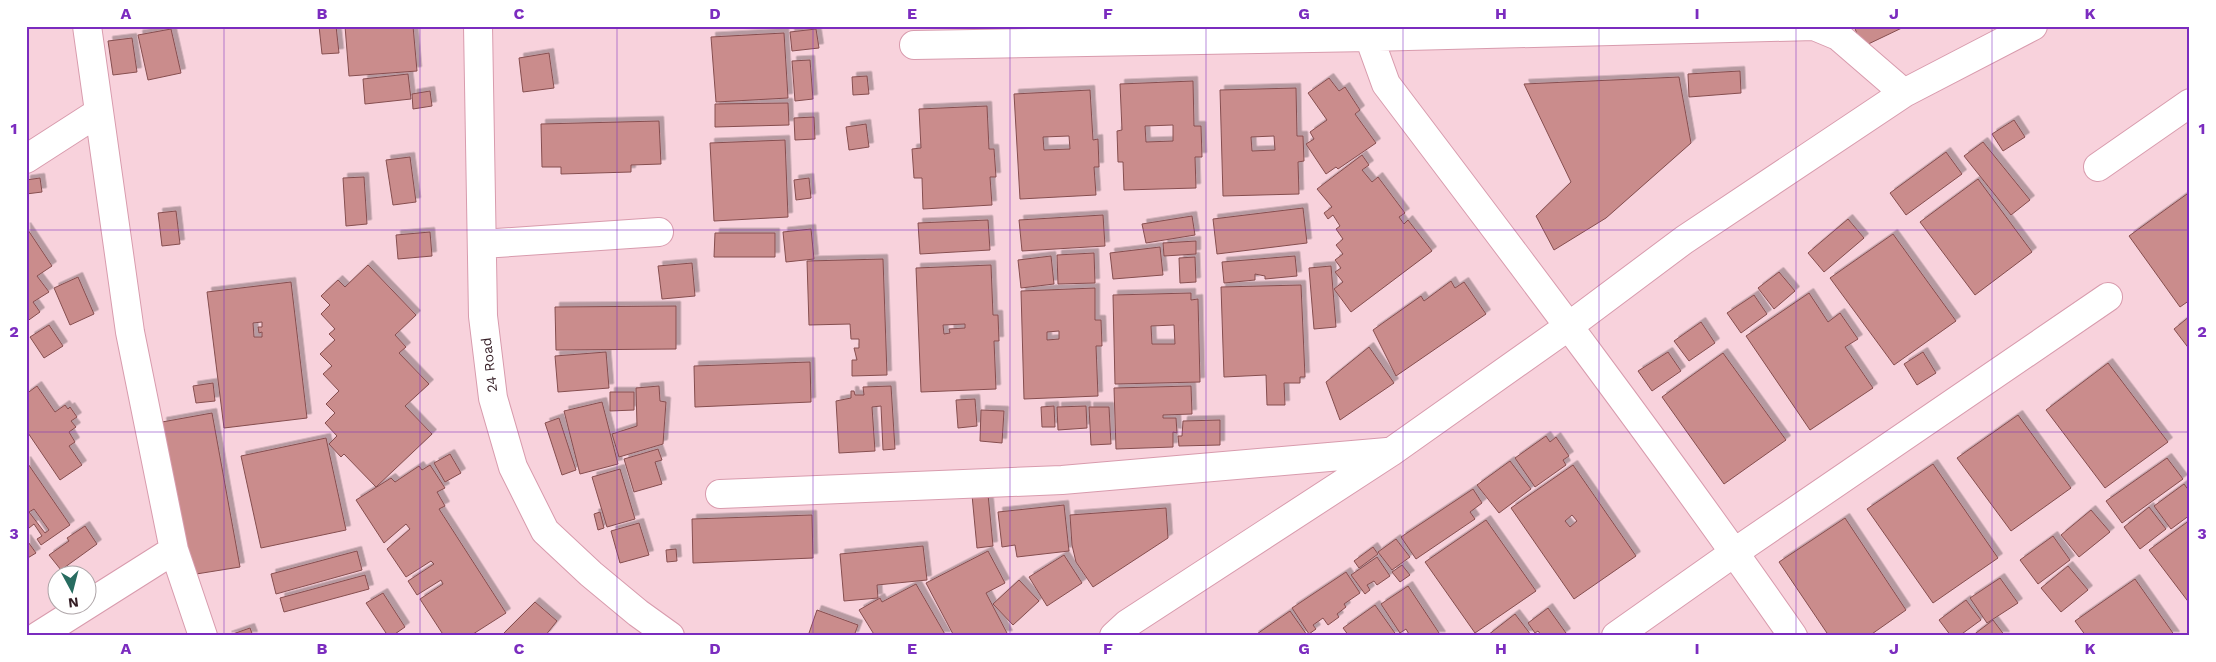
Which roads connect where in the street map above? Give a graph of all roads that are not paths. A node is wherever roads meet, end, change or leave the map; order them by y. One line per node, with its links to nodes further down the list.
1 (87, 26): 8 (street)
2 (478, 26): 12 (street, 24 Road)
3 (2034, 26): 6 (street)
4 (1369, 32): 5 (street); 6 (street); 14 (street)
5 (914, 45)
6 (1904, 93): 14 (street)
7 (2190, 103): 10 (street)
8 (99, 112): 9 (street); 17 (street)
9 (26, 159)
10 (2098, 167)
11 (659, 232): 12 (street)
12 (482, 244): 22 (street, 24 Road)
13 (2108, 297): 18 (street)
14 (1569, 326): 15 (street); 18 (street)
15 (1391, 452): 16 (street); 19 (street)
16 (720, 494)
17 (174, 550): 20 (street); 21 (street)
18 (1734, 552): 23 (street); 24 (street)
19 (1125, 632)
20 (38, 636)
21 (203, 636)
22 (670, 636)
23 (1616, 636)
24 (1793, 636)

